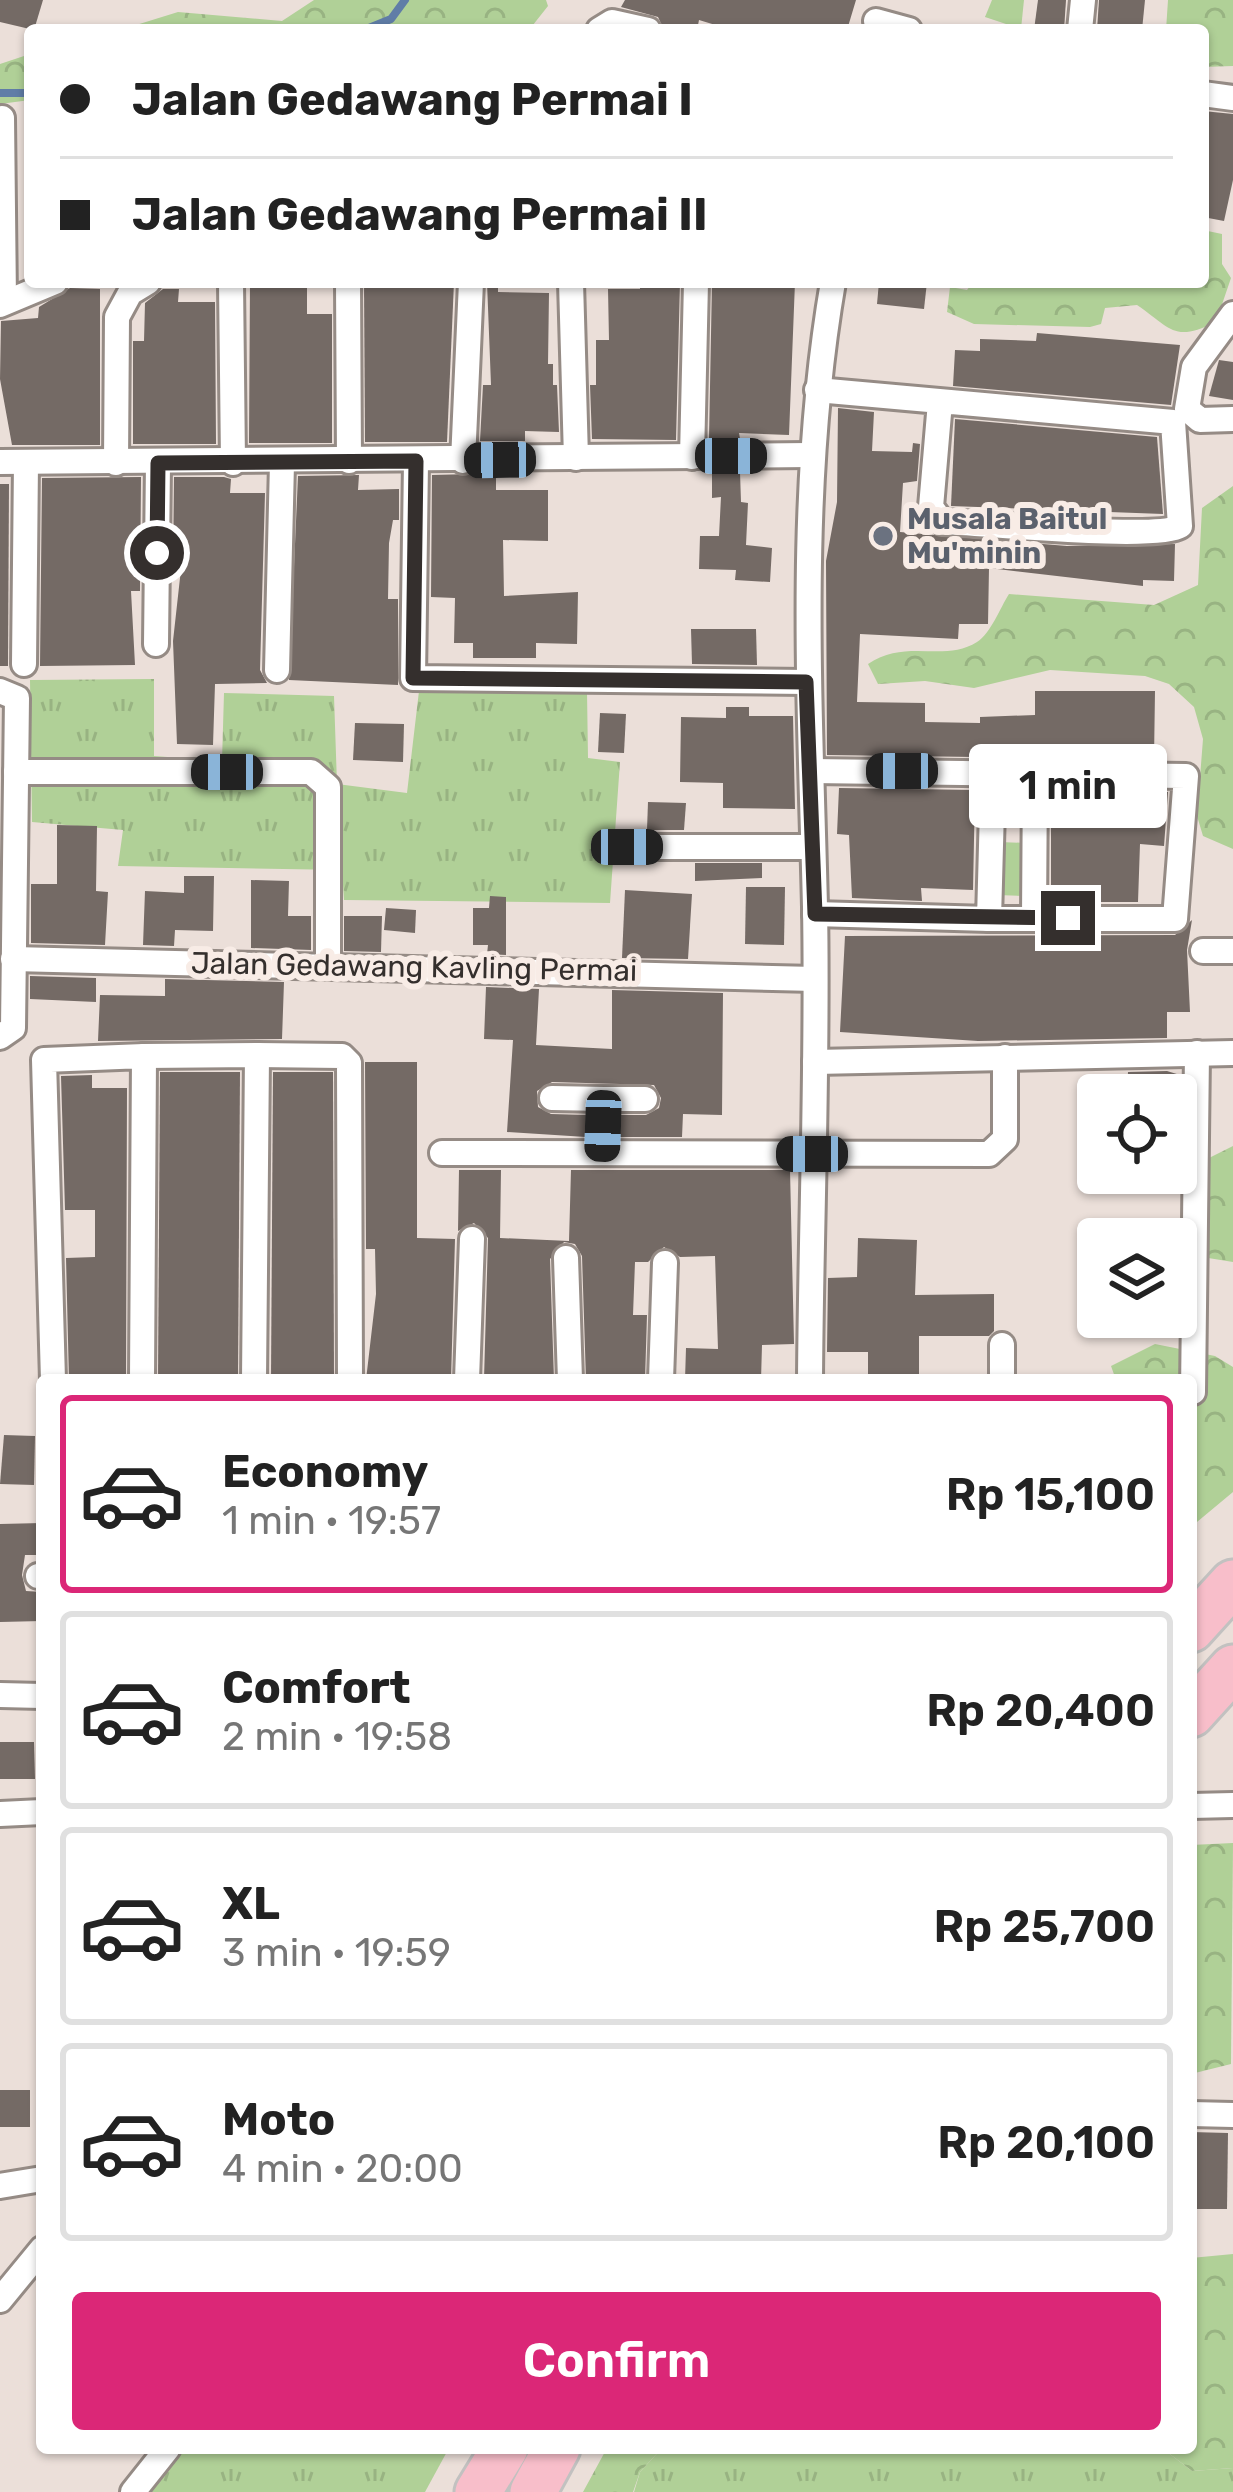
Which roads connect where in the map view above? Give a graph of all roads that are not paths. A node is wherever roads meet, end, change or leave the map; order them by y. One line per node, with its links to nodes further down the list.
1 (1, 118): 10 (street)
2 (40, 288): 10 (street)
3 (138, 288): 22 (street)
4 (231, 288): 24 (street)
5 (348, 288): 18 (street)
6 (471, 288): 20 (street)
7 (571, 288): 17 (street)
8 (697, 288): 16 (street)
9 (832, 288): 12 (street)
10 (2, 303)
11 (1233, 314): 14 (street)
12 (817, 390): 13 (street); 15 (street)
13 (940, 402): 13 (street)
14 (1233, 419)
15 (809, 455): 16 (street); 29 (street)
16 (692, 457): 17 (street)
17 (576, 458): 20 (street)
18 (349, 461): 19 (street); 25 (street)
19 (416, 461): 20 (street); 29 (street)
20 (463, 461)
21 (13, 462): 22 (street); 27 (street)
22 (116, 463): 23 (street)
23 (158, 463): 24 (street); 26 (street)
24 (233, 463): 25 (street)
25 (282, 463): 28 (street)
26 (156, 644)
27 (24, 664)
28 (277, 670)
29 (806, 682): 31 (street)
30 (0, 691): 32 (street)
31 (812, 770): 33 (street); 36 (street)
32 (16, 772): 42 (street); 43 (street)
33 (993, 772): 34 (street); 39 (street)
34 (1035, 772): 38 (street); 38 (street)
35 (627, 847): 36 (street)
36 (813, 847): 37 (street)
37 (815, 914): 39 (street); 44 (street)
38 (1034, 917): 39 (street)
39 (989, 919)
40 (1203, 951): 41 (street)
41 (1233, 951)
42 (13, 958): 43 (street, Jalan Gedawang Kavling Permai); 45 (street)
43 (328, 963): 44 (street, Jalan Gedawang Kavling Permai)
44 (815, 979): 51 (street)
45 (0, 1037)
46 (1191, 1053): 47 (street); 50 (street); 71 (street)
47 (1233, 1053)
48 (257, 1055): 49 (street); 64 (street); 65 (street)
49 (144, 1056): 62 (street); 63 (street)
50 (1005, 1057): 51 (street); 57 (street)
51 (815, 1062): 57 (street)
52 (552, 1098): 53 (street)
53 (604, 1099): 54 (street); 56 (street)
54 (645, 1099)
55 (442, 1153): 56 (street)
56 (602, 1154): 57 (street)
57 (812, 1154): 69 (street)
58 (472, 1239): 66 (street)
59 (566, 1258): 67 (street)
60 (665, 1264): 68 (street)
61 (1002, 1345): 70 (street)
62 (53, 1374)
63 (142, 1374)
64 (254, 1374)
65 (350, 1374)
66 (467, 1374)
67 (570, 1374)
68 (662, 1374)
69 (810, 1374)
70 (1002, 1374)
71 (1193, 1374)
72 (1233, 1583): 73 (highway)
73 (1197, 1622)
74 (1233, 1668): 77 (highway)
75 (0, 1694): 76 (street)
76 (36, 1696)
77 (1197, 1707)
78 (1233, 1805): 79 (street)
79 (1197, 1806)
80 (36, 1812): 81 (street)
81 (0, 1814)
82 (1197, 2114): 83 (street)
83 (1233, 2115)
84 (36, 2181): 85 (street)
85 (0, 2186)
86 (36, 2256): 87 (street)
87 (0, 2300)
88 (163, 2454): 91 (street)
89 (501, 2454): 92 (highway)
90 (554, 2454): 93 (highway)
91 (133, 2492)
92 (478, 2492)
93 (532, 2492)

